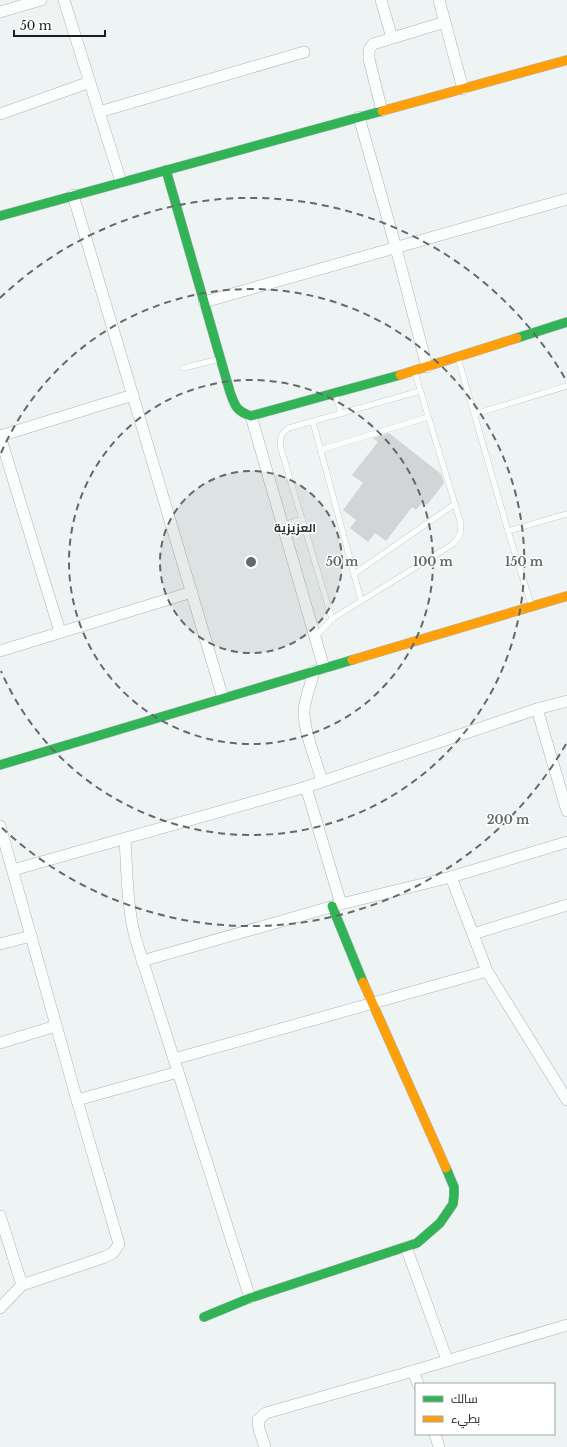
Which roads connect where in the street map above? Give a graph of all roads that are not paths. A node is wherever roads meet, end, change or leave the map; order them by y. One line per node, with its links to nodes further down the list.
1 (41, 0): 5 (street)
2 (64, 0): 10 (street)
3 (381, 0): 7 (street)
4 (439, 0): 6 (street)
5 (0, 12)
6 (445, 22): 7 (street); 11 (street)
7 (392, 38): 12 (street)
8 (304, 52): 13 (street)
9 (567, 60): 11 (street)
10 (90, 82): 13 (street); 14 (street)
11 (463, 89): 12 (street)
12 (382, 111): 15 (street)
13 (99, 112): 17 (street)
14 (0, 114)
15 (359, 117): 16 (street); 21 (street)
16 (166, 170): 17 (street); 22 (street)
17 (121, 182): 18 (street)
18 (73, 195): 20 (street); 32 (street)
19 (567, 199): 21 (street)
20 (0, 216)
21 (396, 248): 22 (street); 26 (street)
22 (204, 302): 25 (street)
23 (567, 322): 24 (street)
24 (458, 357): 26 (street); 34 (lane)
25 (220, 359): 27 (lane); 35 (street)
26 (427, 367): 28 (street)
27 (183, 368)
28 (414, 371): 30 (lane); 31 (street)
29 (567, 386): 34 (lane)
30 (420, 391): 33 (lane); 36 (lane)
31 (335, 393): 33 (lane); 35 (street)
32 (133, 395): 38 (street); 46 (street)
33 (341, 414): 37 (lane)
34 (475, 414): 44 (lane)
35 (251, 416): 43 (street)
36 (428, 416): 39 (lane); 40 (lane)
37 (313, 422): 39 (lane); 42 (lane)
38 (0, 436): 51 (street)
39 (320, 450): 45 (lane)
40 (454, 504): 45 (lane); 48 (lane)
41 (567, 514): 44 (lane)
42 (302, 519): 43 (lane); 50 (lane)
43 (283, 526): 52 (street)
44 (508, 531): 49 (lane)
45 (354, 574): 48 (lane)
46 (192, 592): 51 (street); 55 (street)
47 (567, 596): 49 (street)
48 (361, 600): 50 (lane)
49 (532, 607): 54 (street)
50 (332, 619): 52 (lane)
51 (60, 632): 53 (street)
52 (315, 637): 54 (street)
53 (0, 651)
54 (319, 670): 55 (street); 59 (street)
55 (223, 698): 58 (street)
56 (567, 701): 57 (street)
57 (537, 709): 59 (street); 61 (street)
58 (0, 765)
59 (322, 781): 60 (street)
60 (306, 787): 63 (street); 67 (street)
61 (567, 811)
62 (0, 826): 65 (street)
63 (125, 839): 65 (street); 72 (street)
64 (567, 842): 66 (street)
65 (13, 870): 70 (street)
66 (451, 877): 67 (street); 69 (street)
67 (336, 905): 72 (street); 74 (street)
68 (567, 906): 69 (street)
69 (473, 934): 73 (street)
70 (31, 936): 71 (street); 75 (street)
71 (0, 944)
72 (142, 961): 77 (street)
73 (487, 971): 74 (street); 80 (street)
74 (371, 1003): 77 (street); 82 (street)
75 (56, 1026): 76 (street); 79 (street)
76 (0, 1043)
77 (174, 1059): 78 (street)
78 (178, 1072): 79 (street); 84 (street)
79 (77, 1100): 83 (street)
80 (567, 1100)
81 (0, 1216): 83 (street)
82 (406, 1247): 84 (street); 88 (street)
83 (22, 1285): 85 (street)
84 (250, 1298): 86 (street)
85 (0, 1308)
86 (204, 1317)
87 (567, 1325): 88 (street)
88 (447, 1360): 89 (street)
89 (413, 1371): 90 (street); 92 (street)
90 (418, 1383)
91 (435, 1435): 93 (street)
92 (265, 1447)
93 (439, 1447)

